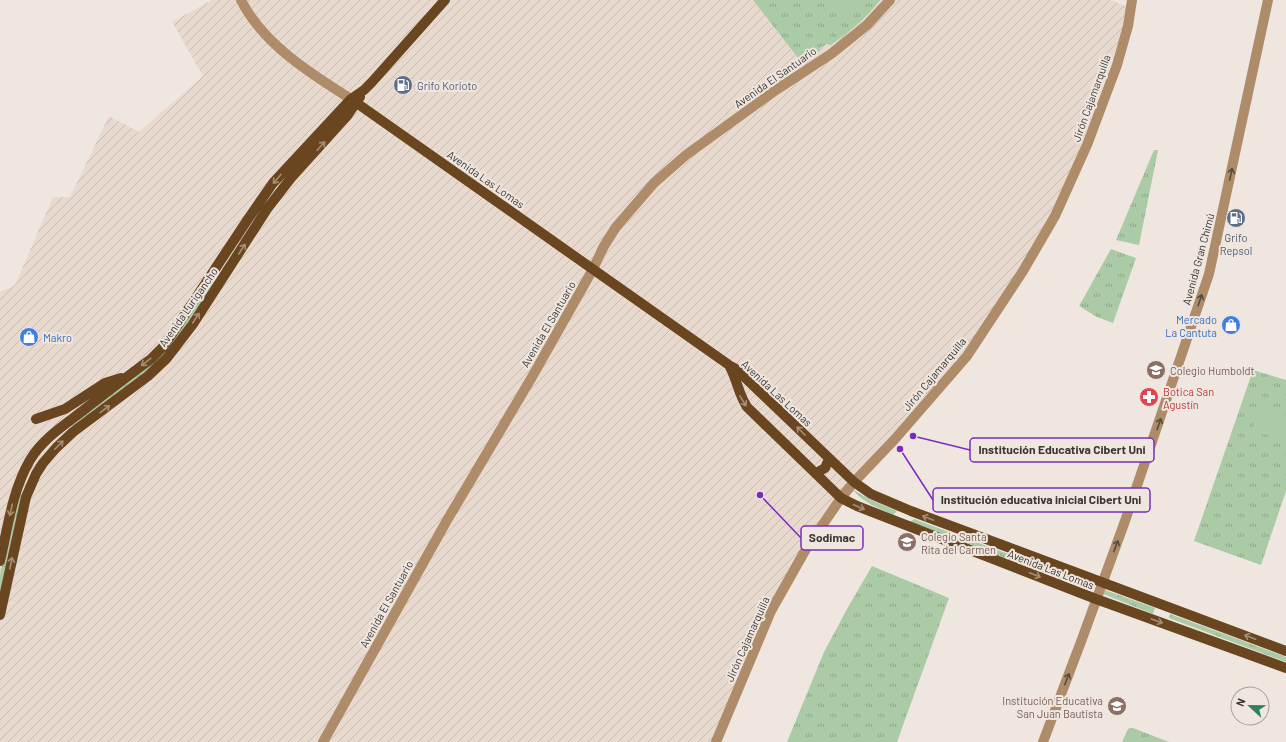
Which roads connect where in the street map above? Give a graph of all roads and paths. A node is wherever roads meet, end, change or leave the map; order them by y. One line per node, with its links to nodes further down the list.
1 (242, 0): 6 (street, Avenida Las Lomas)
2 (445, 0): 6 (main road, Avenida Lurigancho)
3 (890, 0): 7 (street, Avenida El Santuario)
4 (1132, 0): 15 (street, Jirón Cajamarquilla)
5 (1268, 0): 18 (street, Avenida Gran Chimú, one-way to 5)
6 (354, 101): 7 (main road, Avenida Las Lomas); 8 (main road, Avenida Lurigancho, one-way to 8); 9 (main road, Avenida Lurigancho, one-way to 6)
7 (593, 269): 10 (main road, Avenida Las Lomas); 23 (street, Avenida El Santuario)
8 (211, 275): 9 (main road); 11 (main road, Avenida Lurigancho, one-way to 11)
9 (220, 282): 20 (main road, Avenida Lurigancho, one-way to 9)
10 (729, 365): 13 (main road, Avenida Las Lomas, one-way to 10); 14 (main road, Avenida Las Lomas, one-way to 14)
11 (127, 377): 12 (main road); 17 (main road, Avenida Lurigancho, one-way to 17)
12 (36, 419)
13 (829, 459): 14 (main road); 15 (main road, Avenida Las Lomas)
14 (816, 473): 16 (main road, Avenida Las Lomas)
15 (854, 482): 16 (street, Jirón Cajamarquilla); 18 (main road, Avenida Las Lomas, one-way to 15)
16 (841, 498): 19 (main road, Avenida Las Lomas, one-way to 19); 24 (street, Jirón Cajamarquilla)
17 (0, 561)
18 (1102, 583): 19 (street, Avenida Gran Chimú); 21 (main road, Avenida Las Lomas, one-way to 18)
19 (1096, 599): 22 (main road, Avenida Las Lomas, one-way to 22); 25 (street, Avenida Gran Chimú, one-way to 19)
20 (0, 615)
21 (1286, 651)
22 (1286, 668)
23 (323, 742)
24 (716, 742)
25 (1043, 742)

